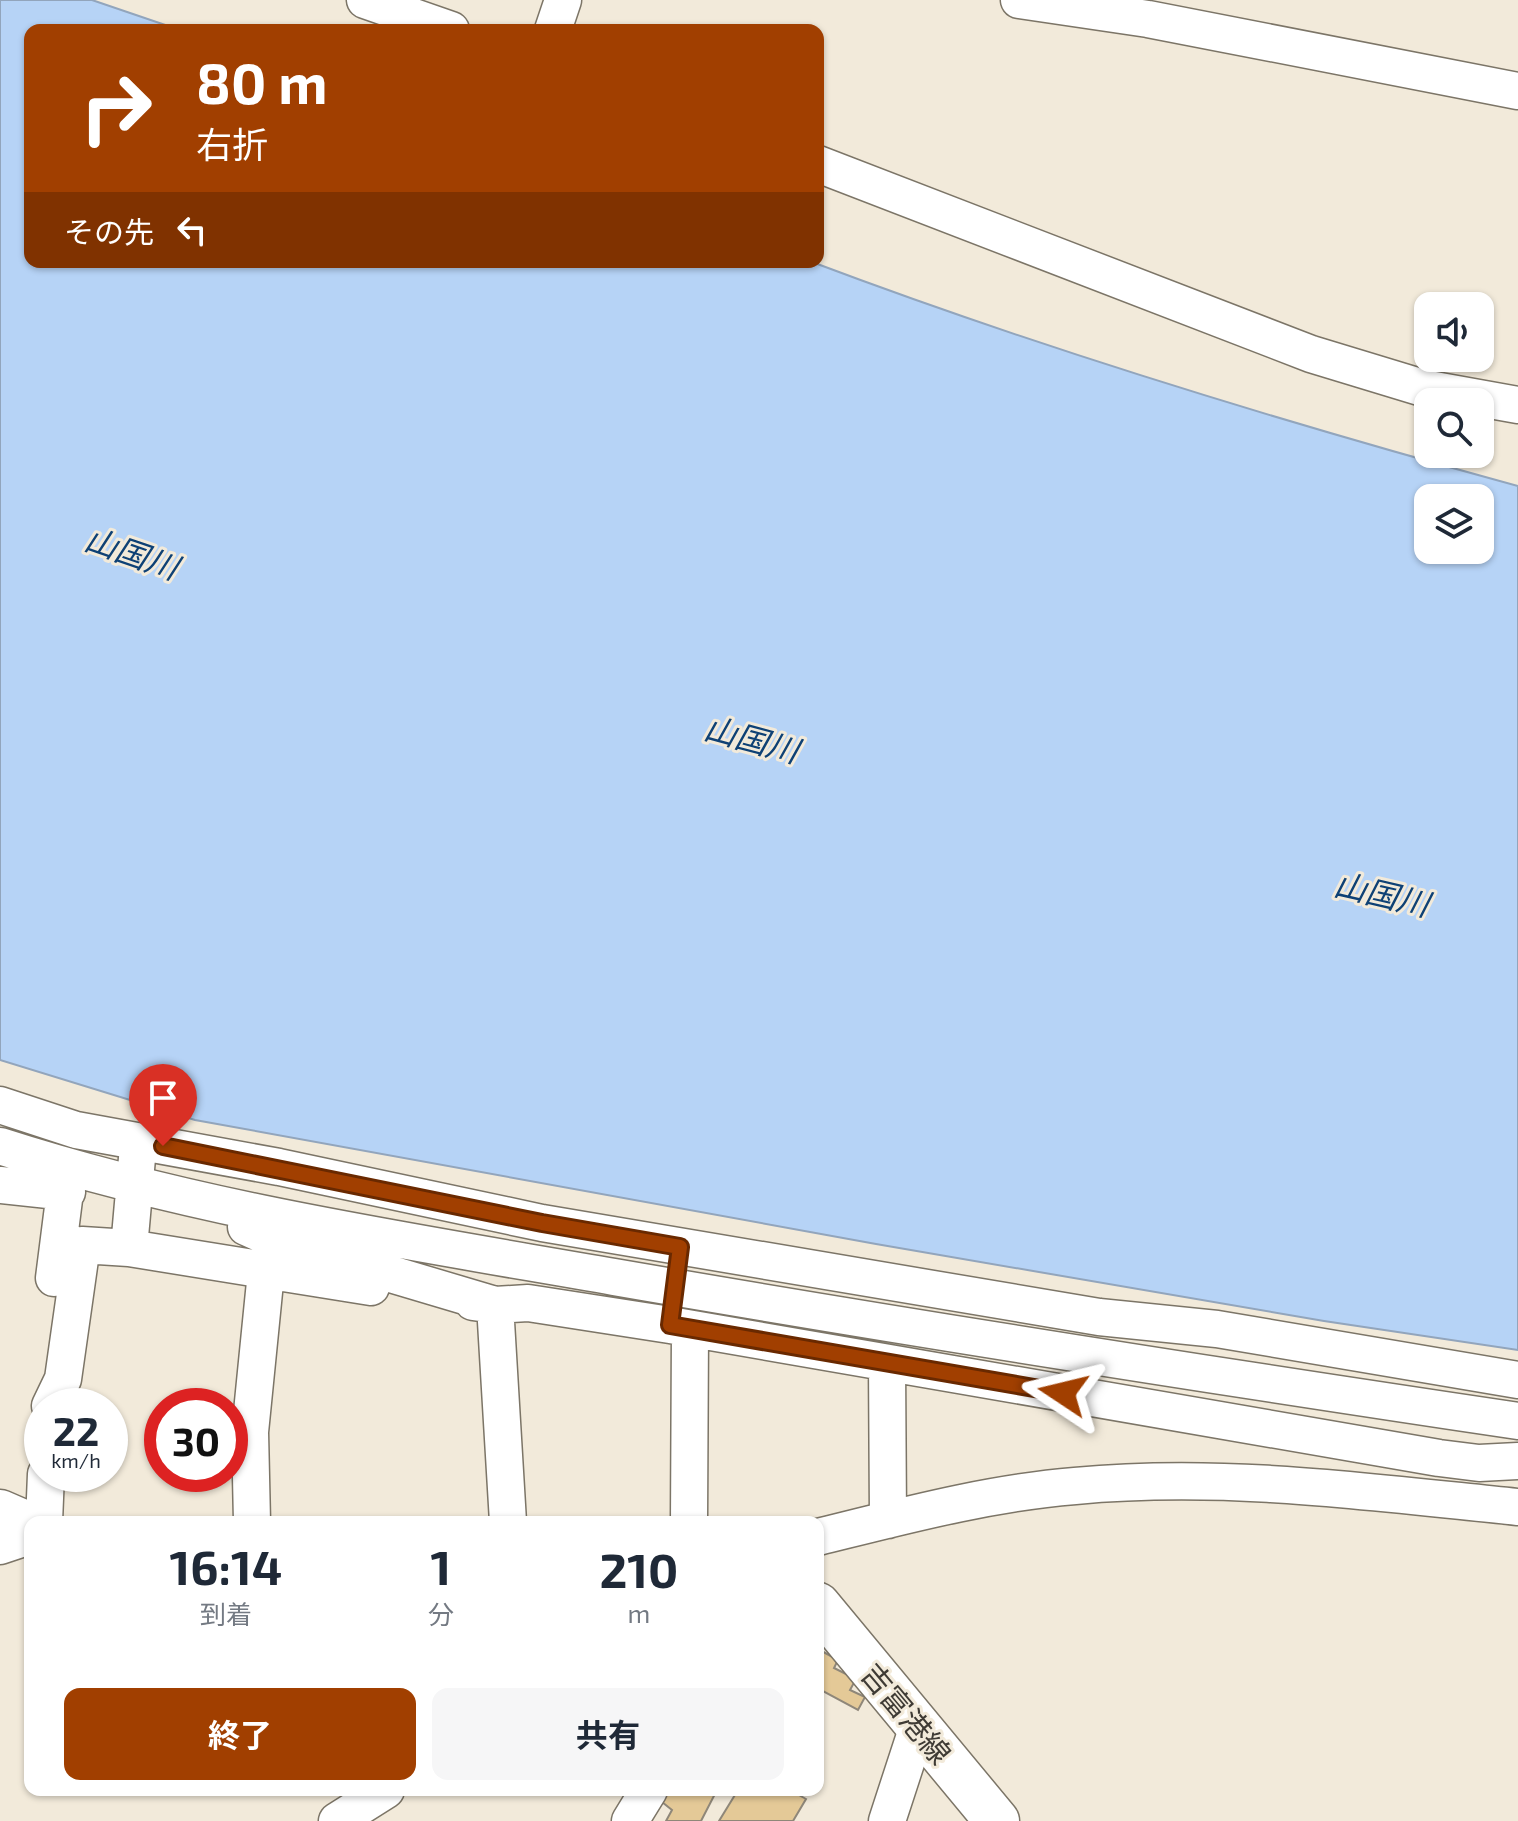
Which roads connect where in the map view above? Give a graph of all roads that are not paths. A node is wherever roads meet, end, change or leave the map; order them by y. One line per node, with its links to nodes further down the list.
1 (365, 0): 5 (street)
2 (563, 0): 6 (street)
3 (1019, 0): 4 (street)
4 (1149, 10): 7 (street)
5 (434, 24)
6 (555, 24)
7 (1518, 91)
8 (824, 166): 9 (street)
9 (1518, 405)
10 (0, 1105): 11 (street)
11 (76, 1130): 13 (street); 17 (street)
12 (0, 1146): 14 (street)
13 (136, 1167): 14 (street); 16 (street); 18 (street); 20 (street)
14 (67, 1180): 15 (street); 32 (street)
15 (0, 1185)
16 (175, 1195): 18 (street); 24 (street)
17 (542, 1223): 19 (street); 21 (street)
18 (345, 1230): 21 (street)
19 (680, 1247): 23 (street); 25 (street)
20 (129, 1248): 22 (street); 33 (street)
21 (536, 1263): 23 (street); 24 (street)
22 (266, 1272): 24 (street); 44 (street)
23 (676, 1288): 26 (street); 28 (street)
24 (511, 1304): 26 (street); 45 (street)
25 (1099, 1317): 27 (street); 28 (street)
26 (680, 1327): 29 (street); 46 (street)
27 (1217, 1329): 31 (street); 36 (street)
28 (1096, 1356): 30 (street)
29 (887, 1363): 35 (street); 47 (street)
30 (1181, 1372): 34 (street); 35 (street)
31 (1502, 1377): 36 (street)
32 (44, 1388)
33 (58, 1388)
34 (1404, 1405): 36 (street); 37 (street)
35 (1181, 1414): 37 (street)
36 (1500, 1417)
37 (1401, 1452): 38 (street); 40 (street)
38 (1518, 1461)
39 (45, 1492): 43 (street)
40 (1397, 1494): 41 (street); 47 (street)
41 (1518, 1507)
42 (0, 1512): 48 (main road)
43 (44, 1516)
44 (252, 1516)
45 (508, 1516)
46 (689, 1516)
47 (888, 1520): 49 (street)
48 (24, 1522)
49 (824, 1536)
50 (24, 1538): 51 (street)
51 (0, 1546)
52 (824, 1612): 53 (main road, 吉富港線)
53 (918, 1726): 58 (street); 59 (main road, 吉富港線)
54 (377, 1796): 56 (street)
55 (645, 1796): 57 (street)
56 (337, 1821)
57 (630, 1821)
58 (887, 1821)
59 (997, 1821)

